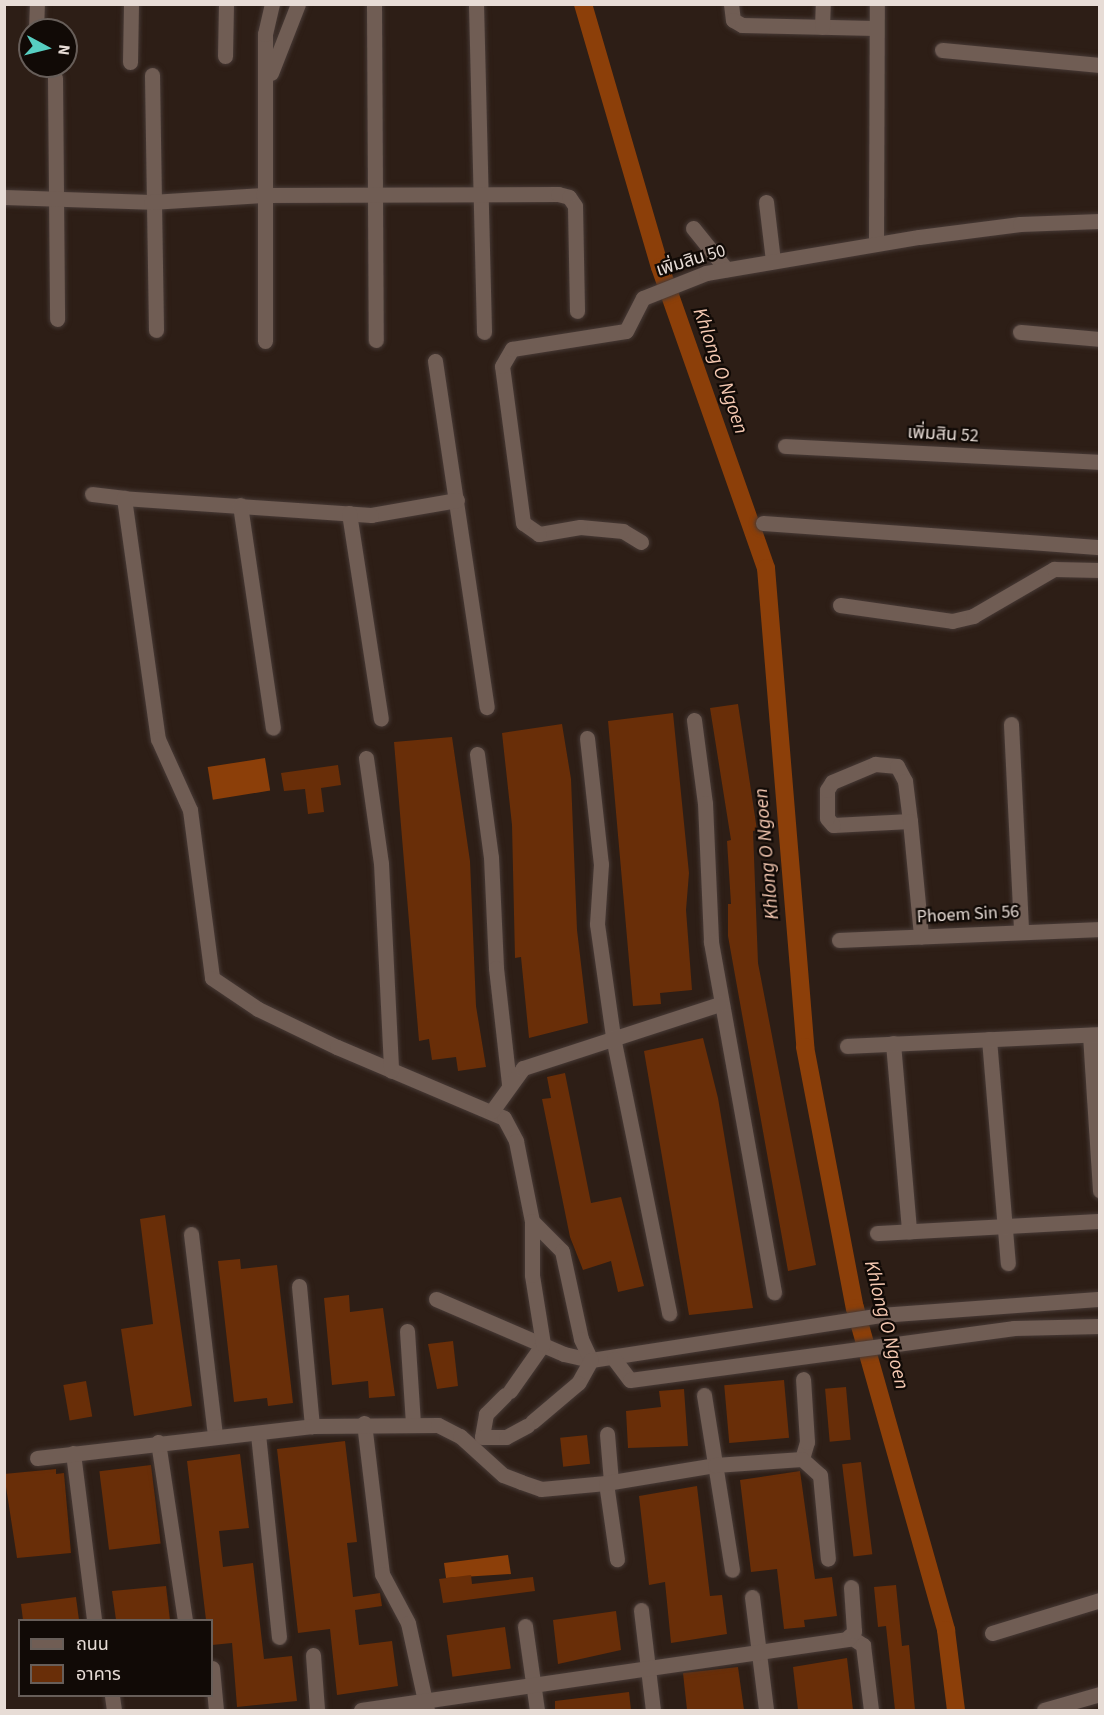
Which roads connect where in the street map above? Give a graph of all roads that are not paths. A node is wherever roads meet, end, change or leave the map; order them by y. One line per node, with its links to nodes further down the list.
1 (131, 4): 14 (street)
2 (226, 4): 13 (street)
3 (272, 4): 18 (street)
4 (298, 4): 18 (street)
5 (374, 4): 19 (street)
6 (476, 4): 20 (street)
7 (731, 4): 10 (street)
8 (823, 4): 10 (street)
9 (877, 4): 11 (street)
10 (822, 27): 11 (street)
11 (875, 28): 28 (street)
12 (942, 50): 15 (street)
13 (225, 56)
14 (130, 62)
15 (1100, 65)
16 (152, 75): 24 (street)
17 (55, 78): 23 (street)
18 (269, 79): 21 (street)
19 (374, 194): 20 (street); 21 (street); 37 (street)
20 (480, 194): 31 (street); 34 (street)
21 (263, 195): 24 (street); 38 (street)
22 (4, 197): 23 (street)
23 (53, 201): 24 (street); 32 (street)
24 (151, 202): 33 (street)
25 (766, 202): 29 (street)
26 (1100, 221): 28 (street, เพิ่มสิน 50)
27 (693, 228): 30 (street)
28 (876, 243): 29 (street, เพิ่มสิน 50)
29 (773, 261): 30 (street, เพิ่มสิน 50)
30 (726, 269): 48 (street, เพิ่มสิน 50)
31 (577, 311)
32 (57, 319)
33 (156, 330)
34 (484, 332)
35 (1020, 332): 36 (street)
36 (1100, 339)
37 (376, 340)
38 (265, 341)
39 (435, 361): 44 (street)
40 (784, 446): 41 (street, เพิ่มสิน 52)
41 (1100, 462)
42 (93, 494): 43 (street)
43 (124, 498): 45 (street); 71 (street)
44 (457, 500): 46 (street); 52 (street)
45 (240, 505): 46 (street); 56 (street)
46 (349, 513): 53 (street)
47 (763, 523): 49 (street)
48 (641, 542)
49 (1100, 547)
50 (1100, 570): 51 (street)
51 (840, 605)
52 (487, 707)
53 (381, 719)
54 (694, 720): 65 (street)
55 (1011, 724): 62 (street)
56 (273, 728)
57 (587, 738): 67 (street)
58 (477, 754): 72 (street)
59 (366, 758): 71 (street)
60 (910, 821): 60 (street); 63 (street)
61 (1100, 929): 62 (street, Phoem Sin 56)
62 (1021, 932): 63 (street, Phoem Sin 56)
63 (921, 936): 64 (street, Phoem Sin 56)
64 (838, 940)
65 (720, 1004): 67 (street); 83 (street)
66 (1095, 1034): 68 (street); 74 (street)
67 (613, 1037): 72 (street); 86 (street)
68 (989, 1039): 69 (street); 77 (street)
69 (893, 1043): 70 (street); 78 (street)
70 (847, 1046)
71 (391, 1071): 73 (street)
72 (510, 1084): 73 (street)
73 (492, 1111): 75 (street)
74 (1100, 1191)
75 (532, 1221): 89 (street); 91 (street)
76 (1100, 1221): 77 (street)
77 (1005, 1228): 78 (street); 81 (street)
78 (909, 1231): 79 (street)
79 (877, 1233)
80 (191, 1234): 99 (street)
81 (1008, 1263)
82 (299, 1286): 96 (street)
83 (774, 1292)
84 (436, 1299): 89 (street)
85 (1100, 1299): 90 (street)
86 (669, 1313)
87 (1100, 1326): 90 (street)
88 (407, 1330): 95 (street)
89 (543, 1344): 91 (street); 101 (street)
90 (614, 1359): 91 (street)
91 (591, 1360): 101 (street)
92 (802, 1379): 104 (street)
93 (704, 1395): 105 (street)
94 (364, 1423): 95 (street); 96 (street); 126 (street)
95 (413, 1424): 101 (street)
96 (312, 1426): 97 (street)
97 (258, 1434): 99 (street); 119 (street)
98 (607, 1434): 106 (street)
99 (215, 1436): 100 (street)
100 (158, 1442): 102 (street); 115 (street)
101 (478, 1442): 106 (street)
102 (74, 1453): 103 (street); 114 (street)
103 (37, 1458)
104 (802, 1459): 105 (street); 107 (street)
105 (716, 1465): 106 (street); 109 (street)
106 (608, 1483): 108 (street)
107 (828, 1559)
108 (617, 1560)
109 (732, 1570)
110 (851, 1587): 118 (street)
111 (752, 1597): 120 (street)
112 (1100, 1600): 117 (street)
113 (640, 1610): 122 (street)
114 (94, 1619)
115 (185, 1619)
116 (525, 1626): 124 (street)
117 (992, 1633)
118 (849, 1636): 120 (street); 133 (street)
119 (279, 1637)
120 (759, 1652): 122 (street); 132 (street)
121 (313, 1655): 128 (street)
122 (647, 1669): 124 (street); 131 (street)
123 (213, 1678): 127 (street)
124 (533, 1689): 126 (street); 130 (street)
125 (1100, 1694): 134 (street)
126 (427, 1707): 129 (street)
127 (216, 1710)
128 (318, 1710)
129 (361, 1710)
130 (537, 1710)
131 (653, 1710)
132 (766, 1710)
133 (871, 1710)
134 (1044, 1710)

